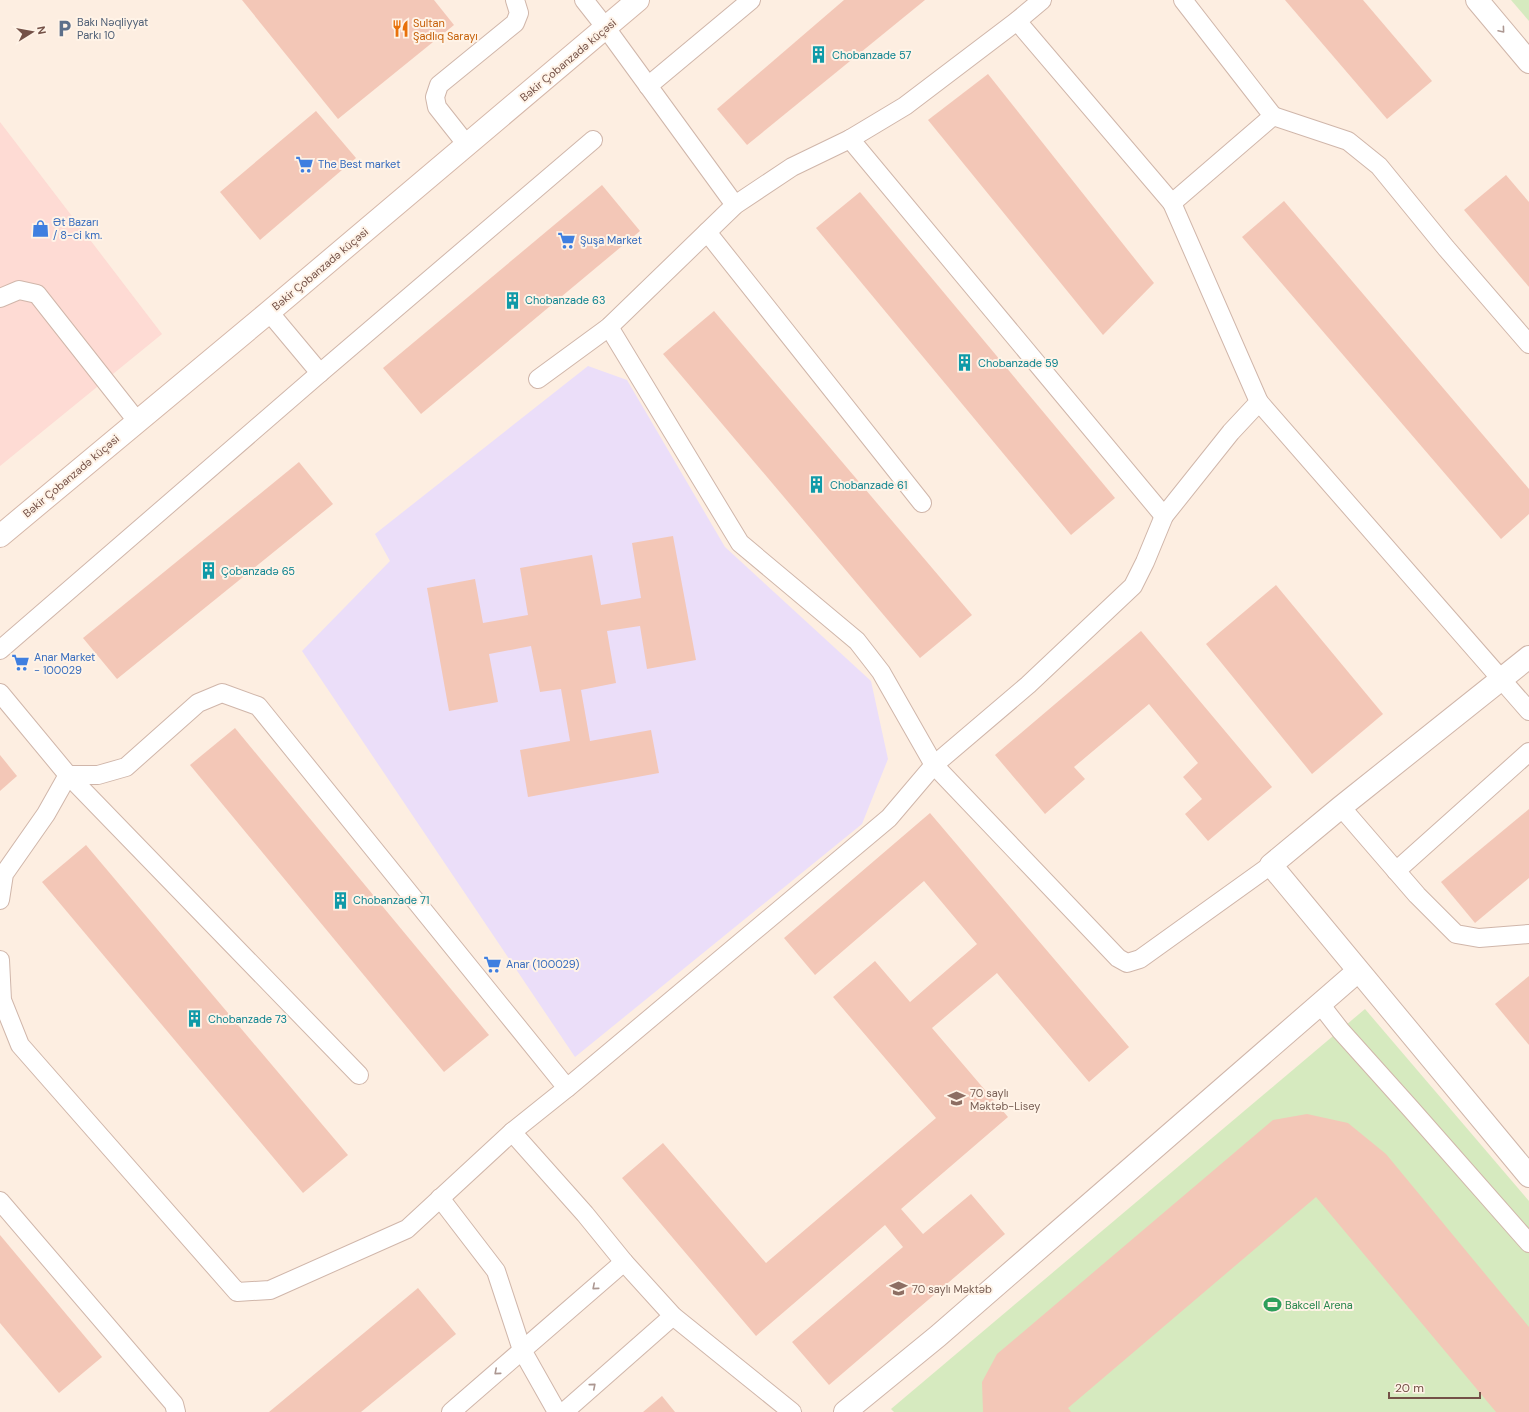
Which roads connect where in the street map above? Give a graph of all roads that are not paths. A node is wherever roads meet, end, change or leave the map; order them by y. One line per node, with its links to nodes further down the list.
1 (515, 0): 15 (lane)
2 (584, 0): 9 (lane)
3 (638, 0): 9 (street, Bəkir Çobanzadə küçəsi)
4 (751, 0): 11 (lane)
5 (1042, 0): 8 (lane)
6 (1182, 0): 12 (lane)
7 (1477, 0): 10 (street, one-way to 10)
8 (1017, 21): 13 (lane); 16 (lane)
9 (606, 28): 11 (lane); 15 (street, Bəkir Çobanzadə küçəsi)
10 (1529, 62)
11 (648, 86): 17 (lane)
12 (1273, 116): 16 (lane); 22 (lane)
13 (850, 139): 17 (lane); 28 (lane)
14 (593, 140): 23 (lane)
15 (467, 145): 20 (street, Bəkir Çobanzadə küçəsi)
16 (1172, 203): 25 (lane)
17 (735, 205): 18 (lane)
18 (707, 232): 21 (lane); 27 (lane)
19 (0, 298): 26 (lane)
20 (269, 312): 23 (lane); 26 (street, Bəkir Çobanzadə küçəsi)
21 (609, 327): 24 (lane); 36 (lane)
22 (1529, 344)
23 (320, 373): 30 (lane)
24 (538, 379)
25 (1259, 402): 28 (lane); 32 (lane)
26 (137, 421): 29 (street, Bəkir Çobanzadə küçəsi)
27 (922, 503)
28 (1164, 516): 36 (lane)
29 (0, 536)
30 (0, 650)
31 (1529, 657): 32 (street)
32 (1501, 679): 34 (lane); 38 (street)
33 (0, 693): 37 (lane)
34 (1529, 711)
35 (1529, 752): 40 (lane)
36 (934, 765): 39 (lane); 48 (lane)
37 (68, 775): 41 (lane); 47 (lane); 48 (lane)
38 (1341, 807): 39 (street); 40 (lane)
39 (1271, 865): 45 (street)
40 (1396, 871): 43 (lane)
41 (2, 876): 42 (lane)
42 (0, 900)
43 (1529, 934)
44 (0, 960): 51 (lane)
45 (1358, 971): 46 (street); 50 (street)
46 (1320, 1004): 53 (lane); 62 (street)
47 (359, 1076)
48 (567, 1088): 49 (lane)
49 (512, 1132): 51 (lane); 54 (lane)
50 (1529, 1176)
51 (440, 1198): 56 (lane)
52 (0, 1201): 57 (lane)
53 (1529, 1243)
54 (624, 1262): 55 (lane); 56 (lane, one-way to 56)
55 (673, 1316): 60 (lane, one-way to 55); 61 (lane)
56 (522, 1350): 58 (lane, one-way to 58); 59 (lane)
57 (176, 1412)
58 (451, 1412)
59 (557, 1412)
60 (564, 1412)
61 (792, 1412)
62 (845, 1412)

